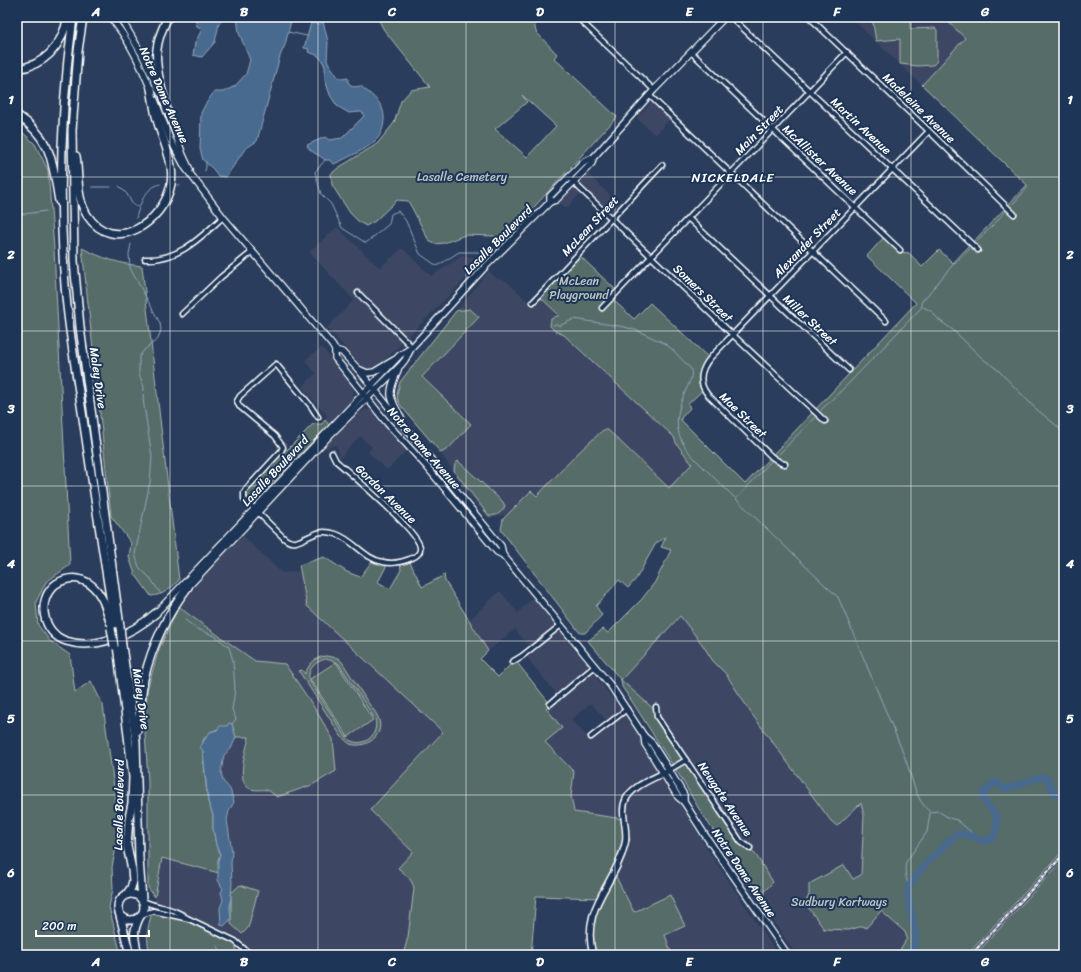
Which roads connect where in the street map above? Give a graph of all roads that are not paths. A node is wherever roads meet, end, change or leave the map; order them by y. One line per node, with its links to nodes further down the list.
1 (68, 17): 15 (highway)
2 (73, 17): 38 (highway, Maley Drive)
3 (83, 17): 23 (highway, Maley Drive)
4 (110, 17): 16 (main road, Notre Dame Avenue)
5 (120, 17): 20 (main road, Notre Dame Avenue)
6 (168, 17): 20 (highway)
7 (577, 17): 12 (street)
8 (584, 17): 12 (street)
9 (725, 17): 13 (main road, Lasalle Boulevard)
10 (730, 17): 18 (street, Martin Avenue)
11 (809, 17): 14 (street, Madeleine Avenue)
12 (581, 21): 17 (street)
13 (691, 52): 17 (main road, Lasalle Boulevard); 22 (street, McAllister Avenue)
14 (847, 52): 18 (street, Main Street); 24 (street, Madeleine Avenue)
15 (17, 69)
16 (151, 89): 23 (highway); 31 (main road, Notre Dame Avenue)
17 (654, 90): 19 (main road, Lasalle Boulevard)
18 (809, 91): 22 (street, Main Street); 27 (street, Martin Avenue)
19 (649, 95): 25 (main road, Lasalle Boulevard); 28 (street)
20 (167, 110): 31 (main road, Notre Dame Avenue)
21 (17, 115): 38 (highway)
22 (773, 129): 28 (street, Main Street); 33 (street, McAllister Avenue)
23 (72, 130): 73 (highway, Maley Drive)
24 (929, 131): 27 (street, Alexander Street); 34 (street, Madeleine Avenue)
25 (593, 158): 29 (main road, Lasalle Boulevard); 30 (main road, Lasalle Boulevard)
26 (662, 165): 37 (street, McLean Street)
27 (892, 170): 33 (street, Alexander Street); 40 (street, Martin Avenue)
28 (730, 174): 36 (street, Main Street); 42 (street)
29 (568, 177): 30 (street, Somers Street); 32 (main road, Lasalle Boulevard)
30 (573, 182): 32 (main road, Lasalle Boulevard); 37 (street, Somers Street)
31 (196, 183): 35 (main road, Notre Dame Avenue)
32 (550, 202): 52 (main road, Lasalle Boulevard)
33 (855, 208): 39 (street, McAllister Avenue); 42 (street, Alexander Street)
34 (1014, 214)
35 (223, 217): 41 (main road, Notre Dame Avenue); 44 (street)
36 (688, 218): 43 (street, Main Street); 46 (street, Miller Street)
37 (611, 219): 43 (street, Somers Street); 47 (street, McLean Street)
38 (62, 220): 73 (highway, Maley Drive)
39 (900, 250)
40 (978, 250)
41 (252, 252): 49 (street); 53 (main road, Notre Dame Avenue)
42 (813, 252): 46 (street, Alexander Street); 50 (street)
43 (651, 256): 48 (street, Main Street); 51 (street, Somers Street)
44 (145, 260)
45 (358, 293): 52 (street)
46 (770, 296): 51 (street, Alexander Street); 57 (street, Miller Street)
47 (533, 302)
48 (602, 308)
49 (182, 314)
50 (886, 321)
51 (733, 335): 58 (street, Alexander Street); 64 (street, Somers Street)
52 (412, 347): 54 (main road, Lasalle Boulevard); 55 (main road, Lasalle Boulevard)
53 (335, 350): 56 (main road, Notre Dame Avenue); 60 (main road, Notre Dame Avenue)
54 (397, 358): 56 (main road); 59 (main road, Lasalle Boulevard)
55 (401, 365): 61 (main road, Lasalle Boulevard); 65 (main road)
56 (358, 369): 59 (main road, Notre Dame Avenue)
57 (849, 370)
58 (702, 371): 67 (street, Mae Street)
59 (371, 386): 60 (main road, Lasalle Boulevard); 61 (main road, Notre Dame Avenue)
60 (364, 392): 62 (main road, Notre Dame Avenue); 68 (main road, Lasalle Boulevard)
61 (375, 392): 62 (main road, Lasalle Boulevard); 65 (main road, Notre Dame Avenue)
62 (368, 398): 68 (main road, Lasalle Boulevard); 69 (main road, Notre Dame Avenue)
63 (318, 417): 68 (street)
64 (825, 421)
65 (408, 430): 69 (main road, Notre Dame Avenue)
66 (332, 453): 68 (street, Gordon Avenue)
67 (785, 464)
68 (256, 511): 70 (main road, Lasalle Boulevard); 71 (main road, Lasalle Boulevard)
69 (503, 555): 72 (main road, Notre Dame Avenue)
70 (188, 587): 82 (highway)
71 (156, 614): 73 (highway)
72 (561, 625): 75 (street); 76 (main road, Notre Dame Avenue)
73 (115, 628): 74 (highway, Maley Drive, bridge)
74 (118, 645): 82 (highway, Maley Drive); 82 (highway, Maley Drive)
75 (512, 662)
76 (594, 666): 77 (street); 79 (main road, Notre Dame Avenue)
77 (550, 704)
78 (656, 708): 83 (street, Newgate Avenue)
79 (627, 709): 80 (main road, Notre Dame Avenue); 81 (street)
80 (644, 736): 84 (main road, Notre Dame Avenue); 85 (main road, Notre Dame Avenue)
81 (591, 737)
82 (132, 740): 88 (highway, Lasalle Boulevard); 89 (highway, Lasalle Boulevard)
83 (686, 760): 84 (street, Newgate Avenue); 87 (street, Newgate Avenue)
84 (669, 770): 85 (street); 86 (main road, Notre Dame Avenue)
85 (663, 774): 86 (main road, Notre Dame Avenue); 96 (street)
86 (684, 802): 97 (main road, Notre Dame Avenue)
87 (750, 848)
88 (126, 895): 89 (highway); 90 (highway)
89 (143, 901): 91 (highway); 92 (street)
90 (119, 910): 91 (highway); 93 (highway)
91 (141, 915): 92 (street); 94 (highway)
92 (188, 919): 95 (street)
93 (130, 955)
94 (138, 955)
95 (251, 955)
96 (593, 955)
97 (788, 955)

